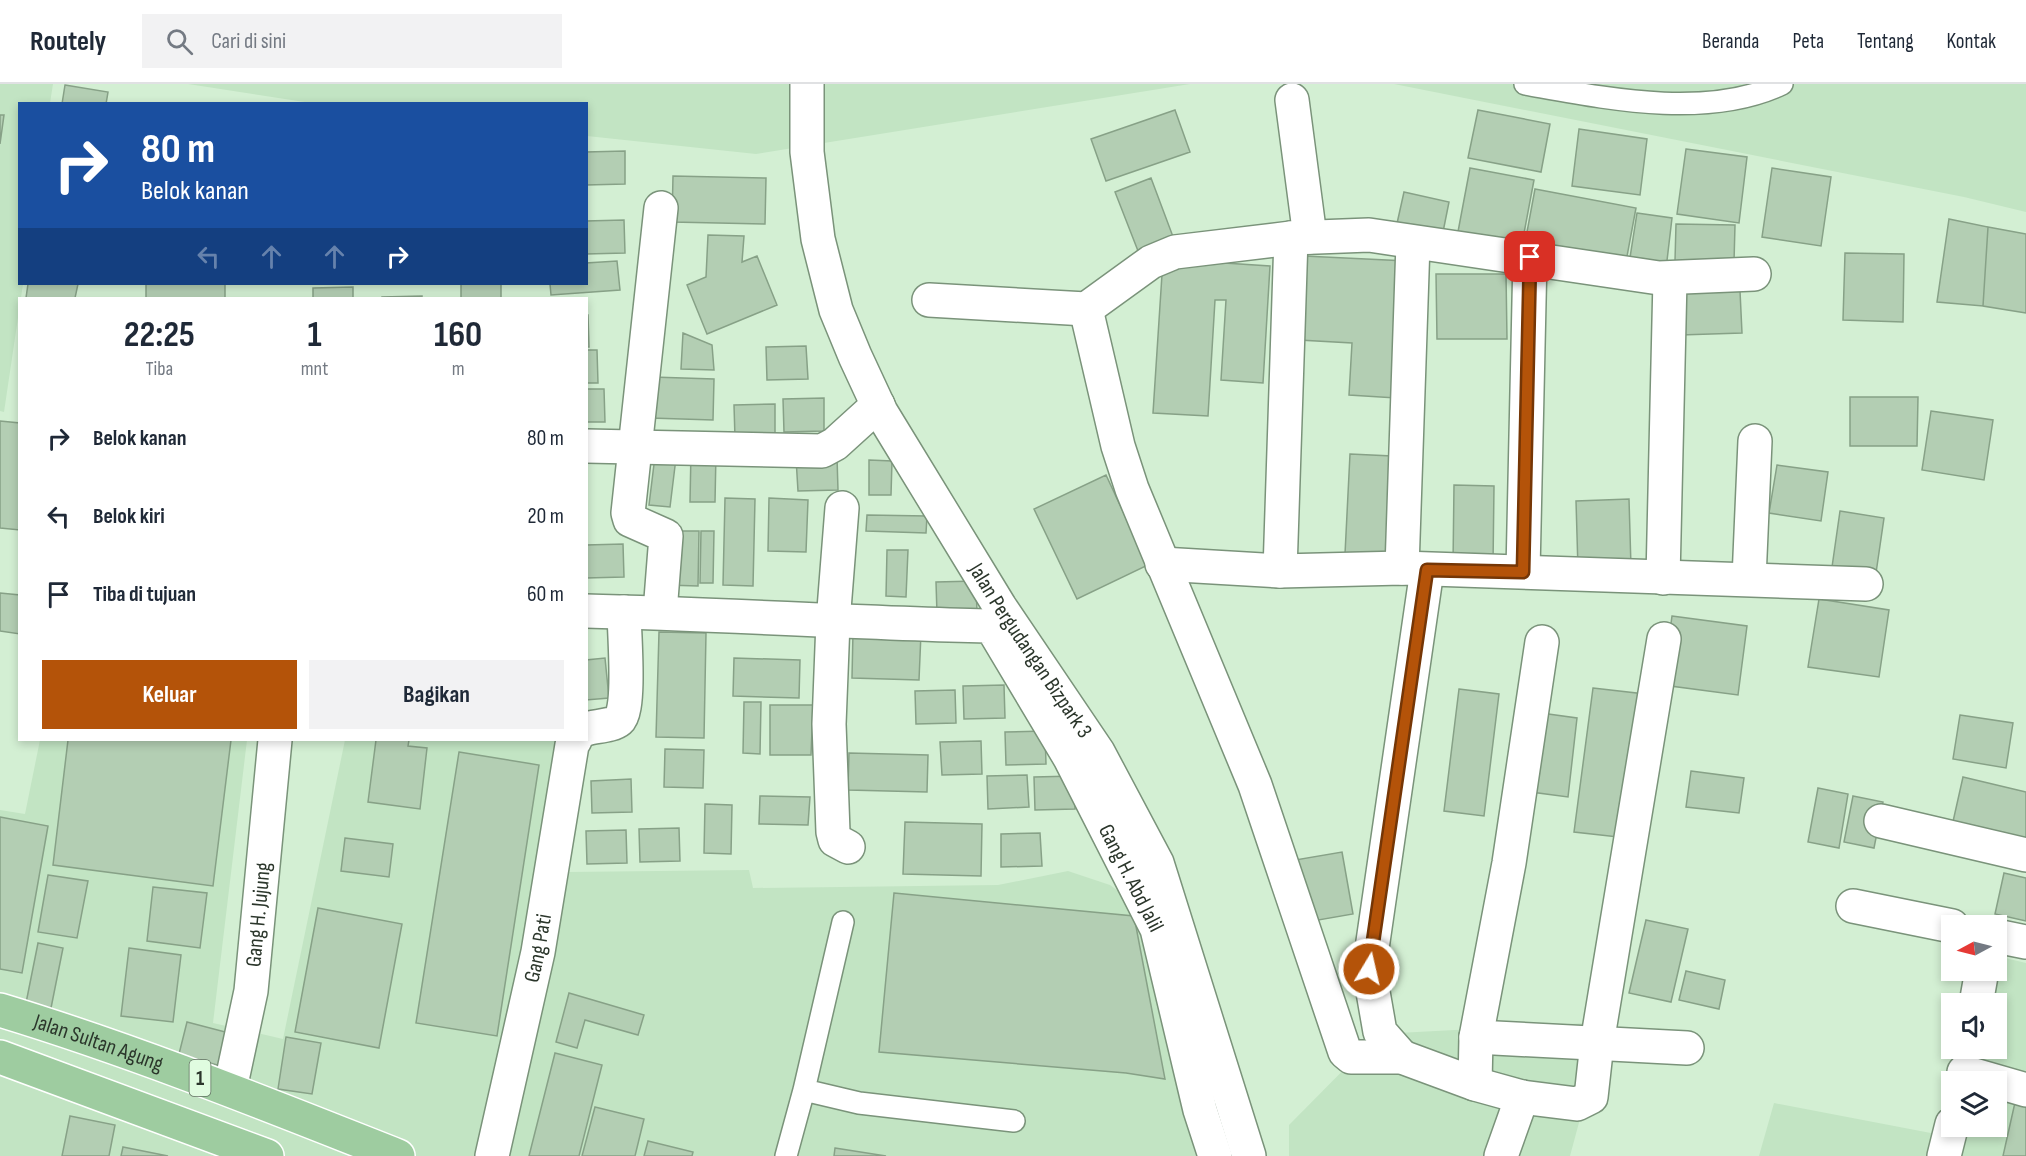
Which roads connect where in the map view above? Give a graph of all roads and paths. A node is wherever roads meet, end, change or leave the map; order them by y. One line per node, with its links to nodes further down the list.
1 (1525, 84): 2 (lane)
2 (1782, 84)
3 (806, 89): 13 (street, Jalan Pergudangan Bizpark 3)
4 (1292, 100): 6 (street)
5 (661, 208): 15 (street)
6 (1301, 238): 7 (street); 12 (street); 20 (street)
7 (1413, 243): 8 (street); 19 (street)
8 (1530, 257): 10 (street); 21 (street)
9 (1754, 274): 10 (street)
10 (1670, 279): 22 (street)
11 (929, 300): 12 (street)
12 (1086, 309): 18 (street)
13 (878, 405): 15 (street); 61 (street, Jalan Pergudangan Bizpark 3)
14 (1755, 441): 23 (street)
15 (634, 445): 16 (street); 27 (street)
16 (588, 446)
17 (842, 508): 28 (street)
18 (1162, 564): 20 (street); 47 (street)
19 (1414, 569): 20 (street); 21 (street); 47 (street)
20 (1280, 571)
21 (1523, 572): 22 (street)
22 (1663, 578): 23 (street)
23 (1749, 579): 24 (street)
24 (1866, 584)
25 (588, 611): 26 (street)
26 (624, 612): 27 (street); 31 (street)
27 (660, 612): 28 (street)
28 (833, 622): 35 (street); 60 (street, Gang H. Abd Jalil)
29 (1664, 639): 44 (street)
30 (1542, 642): 43 (street)
31 (588, 728)
32 (275, 741): 50 (street, Gang H. Jujung)
33 (575, 741): 58 (street, Gang Pati)
34 (1881, 822): 36 (street)
35 (848, 847)
36 (2026, 855)
37 (1853, 906): 39 (street)
38 (843, 922): 51 (lane)
39 (1941, 924)
40 (2007, 938): 41 (street)
41 (2026, 942)
42 (0, 1010): 50 (highway, Jalan Sultan Agung / 1)
43 (1476, 1037): 44 (street); 49 (street)
44 (1597, 1043): 45 (street); 53 (street)
45 (1687, 1047)
46 (0, 1057): 56 (highway, Jalan Sultan Agung / 1)
47 (1402, 1057): 49 (street)
48 (1964, 1067): 52 (street)
49 (1475, 1084): 53 (street)
50 (230, 1089): 57 (highway, Jalan Sultan Agung / 1)
51 (804, 1090): 54 (lane); 59 (lane)
52 (2026, 1090)
53 (1522, 1098): 62 (street)
54 (1014, 1121)
55 (1949, 1137): 63 (street)
56 (267, 1156)
57 (398, 1156)
58 (492, 1156)
59 (786, 1156)
60 (1215, 1156)
61 (1249, 1156)
62 (1501, 1156)
63 (1944, 1156)

